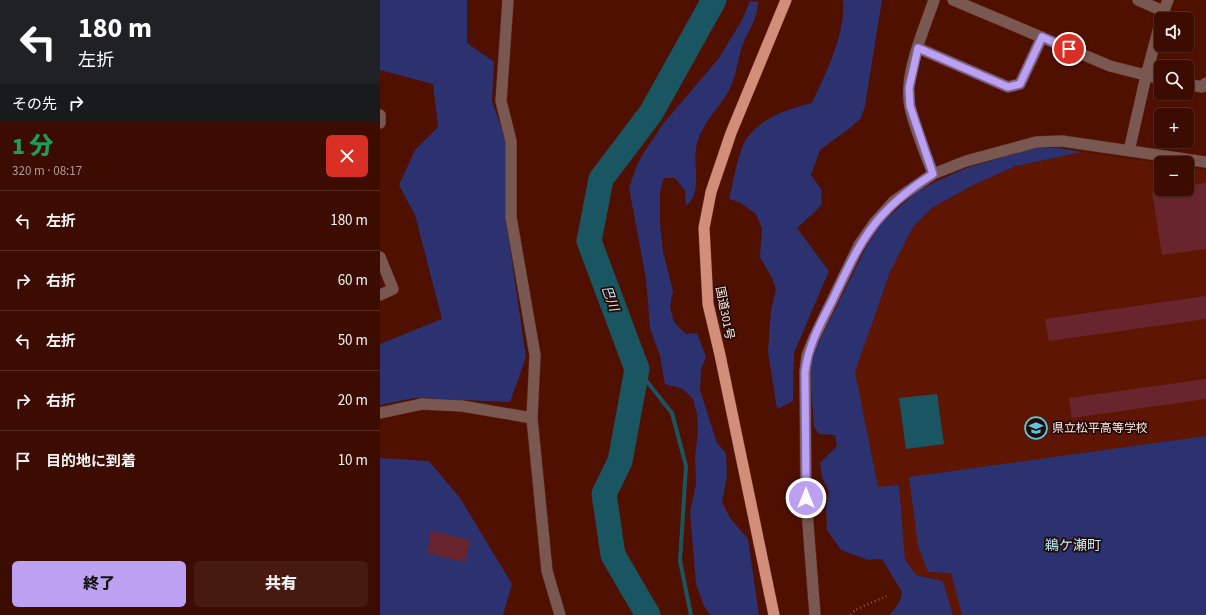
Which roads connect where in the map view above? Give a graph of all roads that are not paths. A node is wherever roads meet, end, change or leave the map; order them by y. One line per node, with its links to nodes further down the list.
1 (508, 0): 24 (street)
2 (786, 0): 26 (highway, 国道301号)
3 (934, 0): 11 (street)
4 (953, 0): 9 (street)
5 (1138, 0): 7 (street)
6 (1168, 0): 8 (street)
7 (1155, 12)
8 (1164, 12)
9 (1042, 37): 11 (street); 12 (street)
10 (1154, 46): 12 (street)
11 (918, 48): 20 (street)
12 (1146, 76): 13 (street); 18 (street)
13 (1154, 78)
14 (1206, 83): 15 (street)
15 (1194, 85)
16 (380, 115): 17 (street)
17 (380, 123)
18 (1129, 151): 19 (street); 20 (street)
19 (1206, 162)
20 (933, 174): 27 (street)
21 (380, 257): 22 (street)
22 (380, 295)
23 (380, 413): 24 (street)
24 (532, 418): 25 (street)
25 (560, 615)
26 (774, 615)
27 (815, 615)

